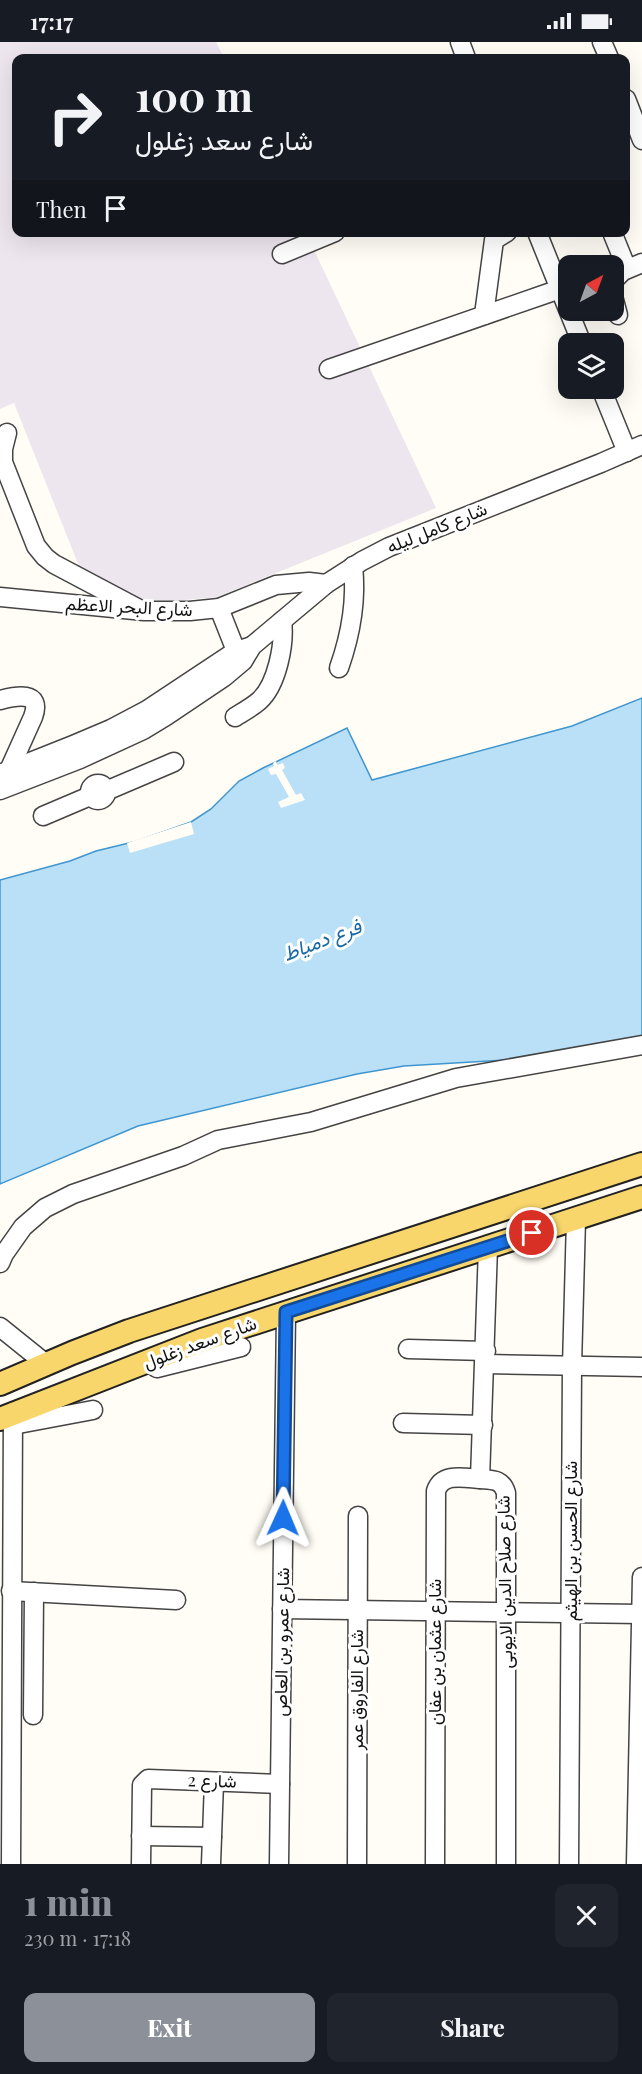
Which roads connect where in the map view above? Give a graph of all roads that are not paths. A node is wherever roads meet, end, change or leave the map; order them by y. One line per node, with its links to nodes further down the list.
1 (638, 118): 2 (street)
2 (642, 140)
3 (323, 237): 7 (street)
4 (499, 237): 11 (street)
5 (539, 237): 9 (street)
6 (614, 237): 8 (street)
7 (282, 255)
8 (628, 271)
9 (558, 284)
10 (558, 290): 11 (street)
11 (484, 315): 12 (street)
12 (329, 369)
13 (607, 399): 15 (street)
14 (6, 433): 20 (street)
15 (634, 448): 16 (street, شارع كامل ليله)
16 (354, 566): 17 (street, شارع كامل ليله); 23 (street)
17 (326, 585): 19 (street, شارع البحر الاعظم); 21 (street, شارع كامل ليله)
18 (0, 597): 20 (street, شارع البحر الاعظم)
19 (219, 608): 20 (street, شارع البحر الاعظم); 22 (street)
20 (144, 611)
21 (282, 621): 22 (street, شارع كامل ليله); 25 (street)
22 (244, 653): 26 (street, شارع كامل ليله)
23 (339, 668)
24 (0, 700): 28 (street)
25 (235, 717)
26 (77, 752): 28 (street, شارع كامل ليله); 29 (street, شارع كامل ليله); 30 (street)
27 (174, 762): 30 (street)
28 (4, 772): 29 (street)
29 (0, 790)
30 (97, 790): 31 (street)
31 (43, 816)
32 (642, 1045): 39 (street)
33 (642, 1164): 36 (main road, شارع سعد زغلول)
34 (642, 1197): 35 (main road, شارع سعد زغلول)
35 (576, 1219): 37 (main road, شارع سعد زغلول); 48 (street, شارع الحسن بن الهيثم)
36 (427, 1235): 38 (main road, شارع سعد زغلول); 40 (main road)
37 (488, 1247): 40 (main road, شارع سعد زغلول); 45 (street, شارع صلاح الدين الايوبى)
38 (386, 1248): 40 (main road); 47 (main road, شارع سعد زغلول)
39 (2, 1259)
40 (417, 1269): 41 (main road, شارع سعد زغلول)
41 (286, 1312): 46 (main road, شارع سعد زغلول); 62 (street, شارع عمرو بن العاص)
42 (0, 1327): 47 (street)
43 (241, 1347): 46 (street)
44 (408, 1349): 45 (street)
45 (485, 1357): 48 (street); 54 (street, شارع صلاح الدين الايوبى)
46 (153, 1359): 52 (main road, شارع سعد زغلول)
47 (46, 1364): 50 (main road, شارع سعد زغلول)
48 (572, 1366): 49 (street); 66 (street, شارع الحسن بن الهيثم)
49 (642, 1367)
50 (0, 1384)
51 (93, 1410): 52 (street)
52 (9, 1419): 56 (street)
53 (403, 1423): 54 (street)
54 (483, 1425): 55 (street, شارع صلاح الدين الايوبى)
55 (480, 1479): 64 (street, شارع عثمان بن عفان); 65 (street, شارع صلاح الدين الايوبى)
56 (7, 1484): 59 (street)
57 (358, 1516): 63 (street, شارع الفاروق عمر)
58 (642, 1577): 67 (street)
59 (11, 1591): 60 (street); 73 (street)
60 (34, 1592): 61 (street); 68 (street)
61 (176, 1600)
62 (282, 1609): 63 (street); 70 (street, شارع عمرو بن العاص)
63 (358, 1610): 64 (street); 77 (street, شارع الفاروق عمر)
64 (435, 1611): 65 (street); 78 (street, شارع عثمان بن عفان)
65 (506, 1612): 66 (street); 79 (street, شارع صلاح الدين الايوبى)
66 (570, 1613): 67 (street); 80 (street, شارع الحسن بن الهيثم)
67 (642, 1614): 81 (street)
68 (33, 1715)
69 (214, 1782): 70 (street, شارع 2); 71 (street, شارع 2); 72 (street)
70 (280, 1784): 76 (street, شارع عمرو بن العاص)
71 (141, 1836): 72 (street); 74 (street)
72 (212, 1837): 75 (street)
73 (11, 1864)
74 (141, 1864)
75 (211, 1864)
76 (279, 1864)
77 (357, 1864)
78 (435, 1864)
79 (506, 1864)
80 (569, 1864)
81 (636, 1864)

